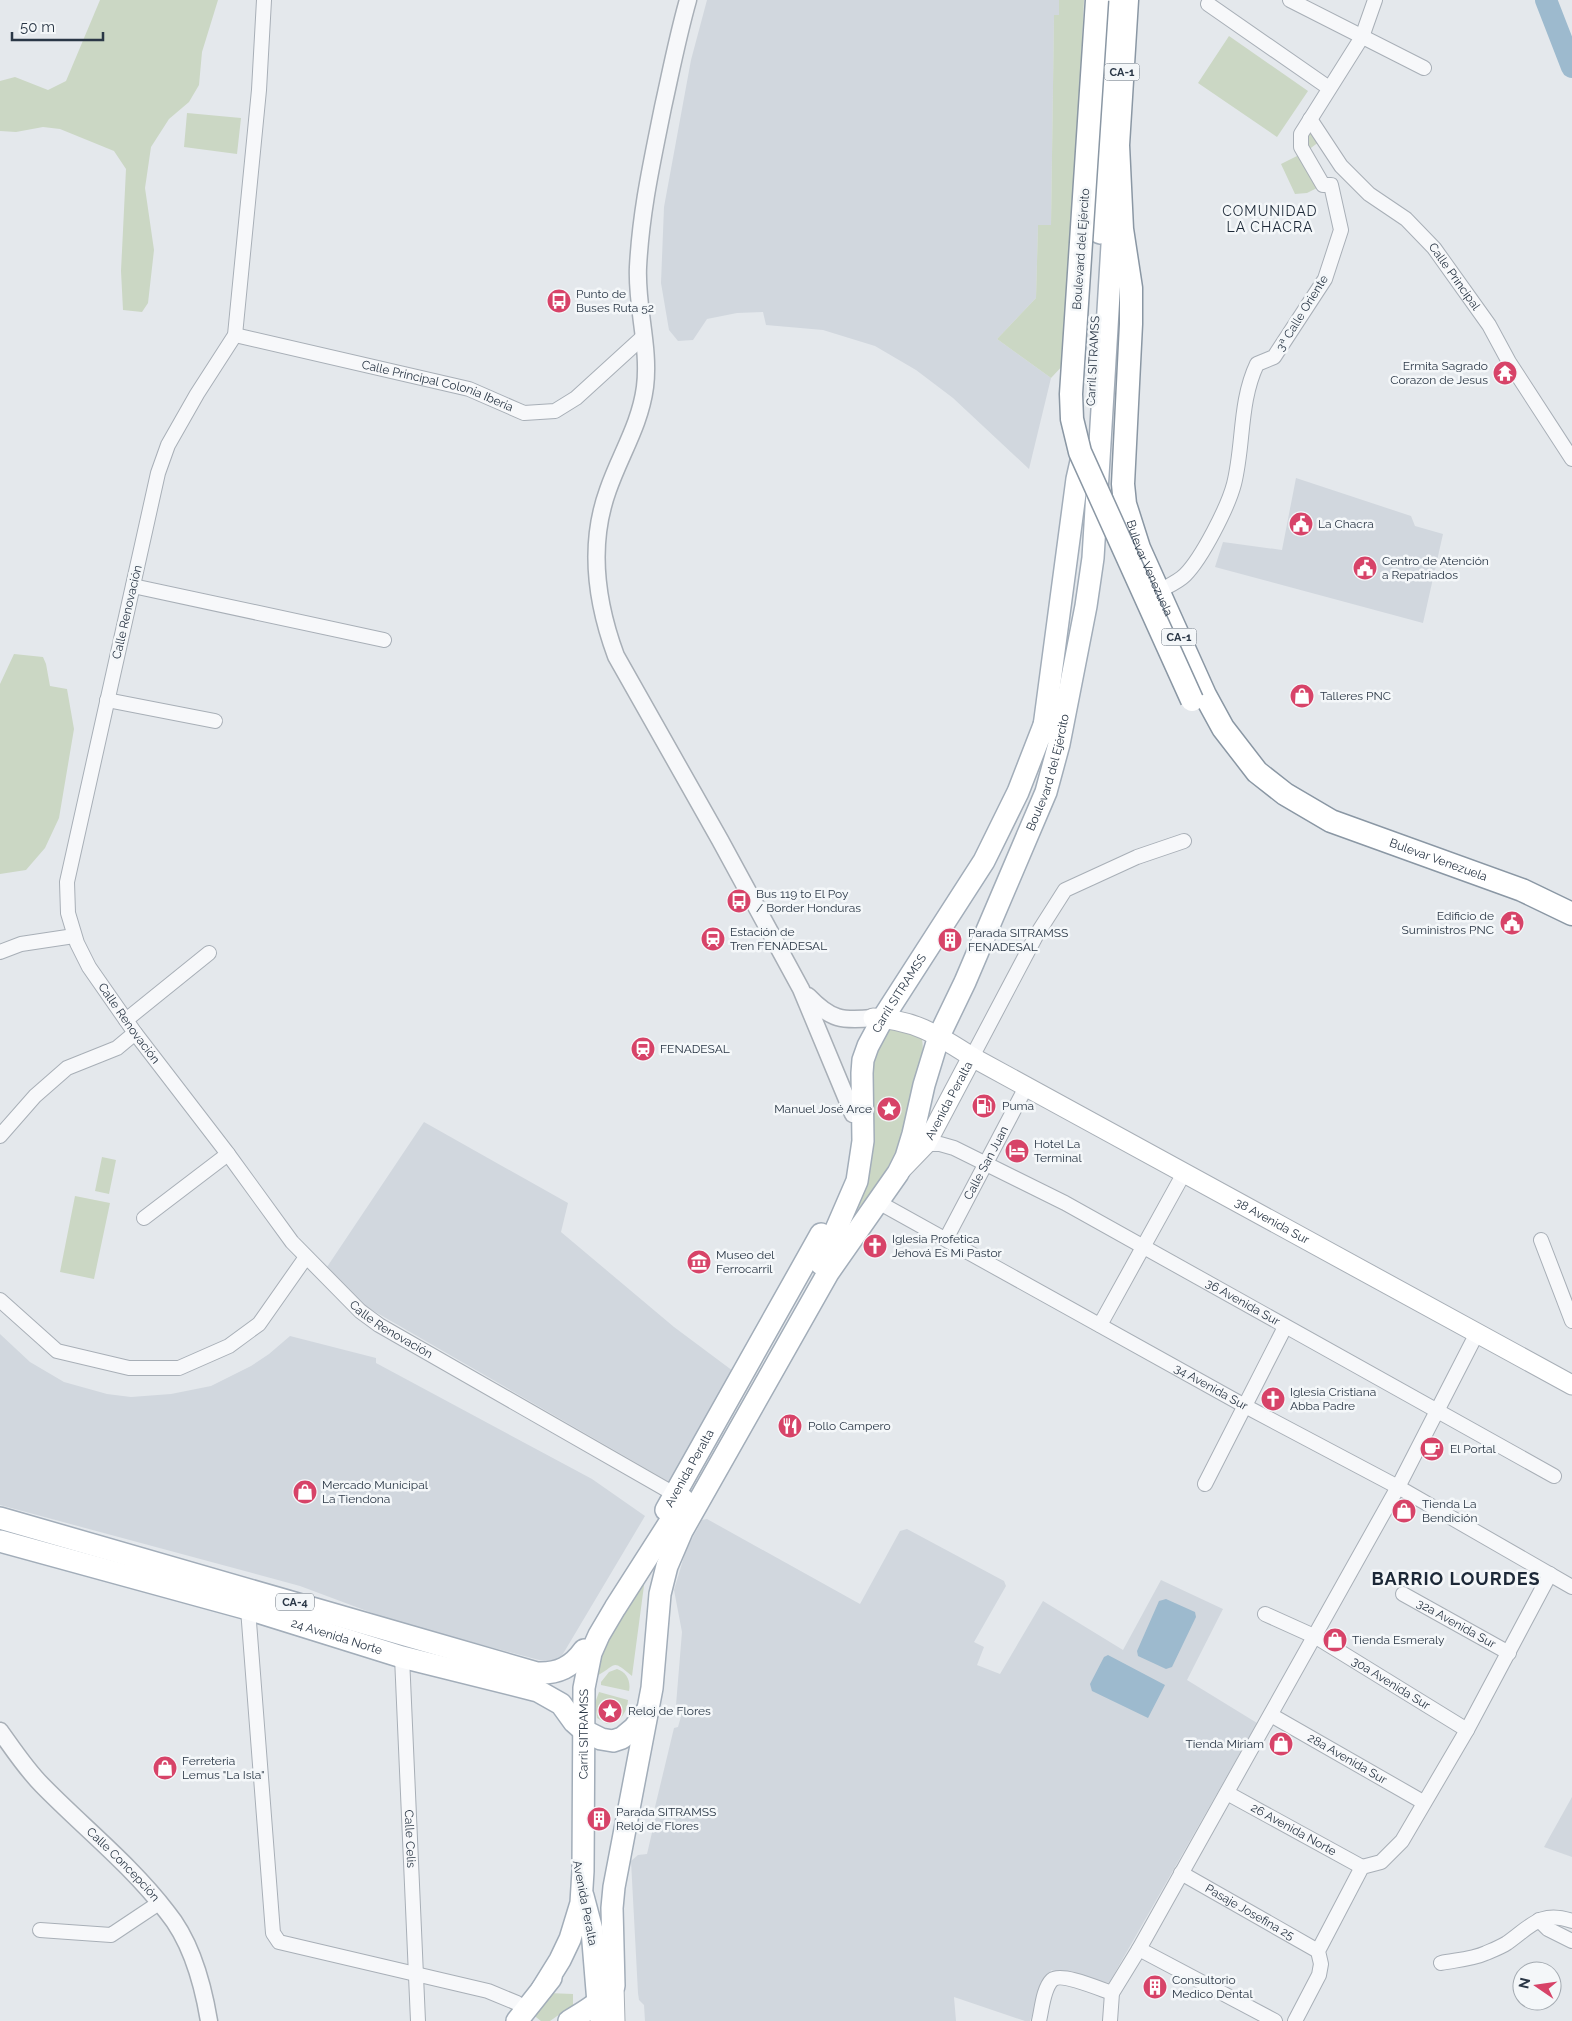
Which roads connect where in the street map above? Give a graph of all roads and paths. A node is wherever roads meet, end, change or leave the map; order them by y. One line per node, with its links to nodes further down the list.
1 (264, 0): 14 (street)
2 (688, 0): 15 (street)
3 (1097, 0): 21 (highway, Boulevard del Ejército / CA-1, bridge)
4 (1112, 0): 22 (main road, Carril SITRAMSS)
5 (1126, 0): 13 (highway, Boulevard del Ejército / CA-1)
6 (1290, 0): 9 (street)
7 (1376, 0): 9 (street, 3ª Calle Oriente)
8 (1208, 4): 11 (street)
9 (1362, 37): 10 (street); 11 (street, 3ª Calle Oriente)
10 (1424, 68)
11 (1329, 88): 12 (street, 3ª Calle Oriente)
12 (1310, 119): 16 (street, Calle Principal); 18 (street, 3ª Calle Oriente)
13 (1118, 145): 18 (highway, Bulevar Venezuela / CA-1); 34 (main road, Boulevard del Ejército)
14 (235, 335): 15 (street, Calle Principal Colonia Iberia); 17 (street, Calle Renovación)
15 (644, 336): 30 (street)
16 (1572, 458)
17 (133, 586): 19 (street); 20 (street, Calle Renovación)
18 (1159, 591): 25 (highway, Bulevar Venezuela / CA-1)
19 (384, 640)
20 (108, 700): 23 (street); 27 (street, Calle Renovación)
21 (1192, 700): 26 (highway, Bulevar Venezuela / CA-1)
22 (1046, 720): 31 (main road, Carril SITRAMSS); 34 (main road, Carril SITRAMSS)
23 (215, 721)
24 (1184, 841): 35 (street)
25 (1572, 914)
26 (1572, 929)
27 (74, 936): 28 (street); 32 (street, Calle Renovación)
28 (0, 952)
29 (208, 953): 32 (street)
30 (801, 989): 31 (street); 37 (street)
31 (878, 1018): 34 (main road, Avenida Peralta); 37 (main road, Avenida Peralta); 50 (main road, Carril SITRAMSS)
32 (126, 1020): 33 (street, Calle Renovación)
33 (135, 1033): 38 (street); 40 (street, Calle Renovación)
34 (935, 1034): 35 (main road, Avenida Peralta); 42 (main road, Avenida Peralta); 50 (main road, Carril SITRAMSS)
35 (972, 1057): 36 (main road, 38 Avenida Sur); 39 (main road, Avenida Peralta)
36 (1026, 1087): 41 (street, Calle San Juan); 43 (main road, 38 Avenida Sur)
37 (854, 1114): 62 (main road, Avenida Peralta)
38 (0, 1136)
39 (926, 1144): 41 (street, 36 Avenida Sur); 42 (main road, Avenida Peralta)
40 (228, 1154): 45 (street); 49 (street, Calle Renovación)
41 (986, 1163): 46 (street, Calle San Juan); 48 (street, 36 Avenida Sur)
42 (898, 1173): 44 (main road, Avenida Peralta)
43 (1184, 1173): 48 (street); 55 (main road, 38 Avenida Sur)
44 (878, 1202): 46 (street, 34 Avenida Sur); 74 (main road, Avenida Peralta)
45 (144, 1218)
46 (946, 1239): 53 (street, 34 Avenida Sur)
47 (1541, 1240): 52 (street)
48 (1142, 1246): 53 (street); 54 (street, 36 Avenida Sur)
49 (306, 1257): 51 (street); 62 (street, Calle Renovación)
50 (824, 1260): 62 (main road, Carril SITRAMSS)
51 (0, 1300)
52 (1572, 1321)
53 (1100, 1325): 57 (street, 34 Avenida Sur)
54 (1285, 1327): 57 (street); 58 (street, 36 Avenida Sur)
55 (1477, 1333): 56 (main road, 38 Avenida Sur); 58 (street)
56 (1572, 1385)
57 (1245, 1406): 60 (street); 61 (street, 34 Avenida Sur)
58 (1438, 1410): 59 (street, 36 Avenida Sur); 61 (street)
59 (1554, 1476)
60 (1205, 1484)
61 (1398, 1487): 65 (street, 34 Avenida Sur); 70 (street)
62 (680, 1497): 71 (main road, Avenida Peralta); 76 (main road, Carril SITRAMSS); 77 (main road, Carril SITRAMSS)
63 (0, 1518): 71 (main road, 24 Avenida Norte / CA-4)
64 (0, 1541): 68 (main road, 24 Avenida Norte / CA-4)
65 (1550, 1574): 66 (street, 34 Avenida Sur); 72 (street)
66 (1572, 1587)
67 (1403, 1594): 72 (street, 32a Avenida Sur)
68 (248, 1609): 73 (main road, 24 Avenida Norte / CA-4); 95 (street)
69 (1265, 1614): 70 (street, 30a Avenida Sur)
70 (1316, 1636): 75 (street); 78 (street, 30a Avenida Sur)
71 (584, 1650): 76 (main road, Avenida Peralta)
72 (1509, 1654): 78 (street)
73 (402, 1657): 76 (main road, 24 Avenida Norte / CA-4); 95 (street, Calle Celis)
74 (648, 1710): 77 (main road, 24 Avenida Norte); 96 (main road, Avenida Peralta)
75 (1271, 1715): 80 (street); 81 (street, 28a Avenida Sur)
76 (579, 1726): 77 (main road, 24 Avenida Norte); 82 (main road, Avenida Peralta); 85 (main road, Carril SITRAMSS)
77 (634, 1728): 88 (main road, Carril SITRAMSS)
78 (1467, 1730): 81 (street)
79 (0, 1731): 86 (street, Calle Concepción)
80 (1227, 1793): 83 (street, 26 Avenida Norte); 84 (street)
81 (1423, 1802): 83 (street)
82 (575, 1865): 85 (main road, Avenida Peralta); 99 (main road)
83 (1362, 1867): 93 (street)
84 (1181, 1872): 92 (street); 93 (street, Pasaje Josefina 25)
85 (582, 1893): 88 (main road, Avenida Peralta); 97 (main road, Carril SITRAMSS)
86 (159, 1903): 90 (street); 101 (street, Calle Concepción)
87 (1539, 1920): 89 (street); 91 (street); 94 (street)
88 (591, 1922): 97 (main road, Carril SITRAMSS); 100 (main road, Avenida Peralta)
89 (1572, 1922)
90 (40, 1930)
91 (1572, 1941)
92 (1139, 1949): 98 (street); 108 (street)
93 (1318, 1951): 109 (street)
94 (1441, 1963)
95 (416, 1975): 99 (street); 102 (street, Calle Celis)
96 (614, 1986): 100 (main road); 105 (main road)
97 (542, 1989): 99 (main road, Carril SITRAMSS)
98 (1112, 1993): 106 (street); 107 (street)
99 (517, 2012): 103 (main road)
100 (599, 2012): 104 (main road)
101 (209, 2021)
102 (418, 2021)
103 (504, 2021)
104 (568, 2021)
105 (615, 2021)
106 (1039, 2021)
107 (1110, 2021)
108 (1275, 2021)
109 (1295, 2021)

